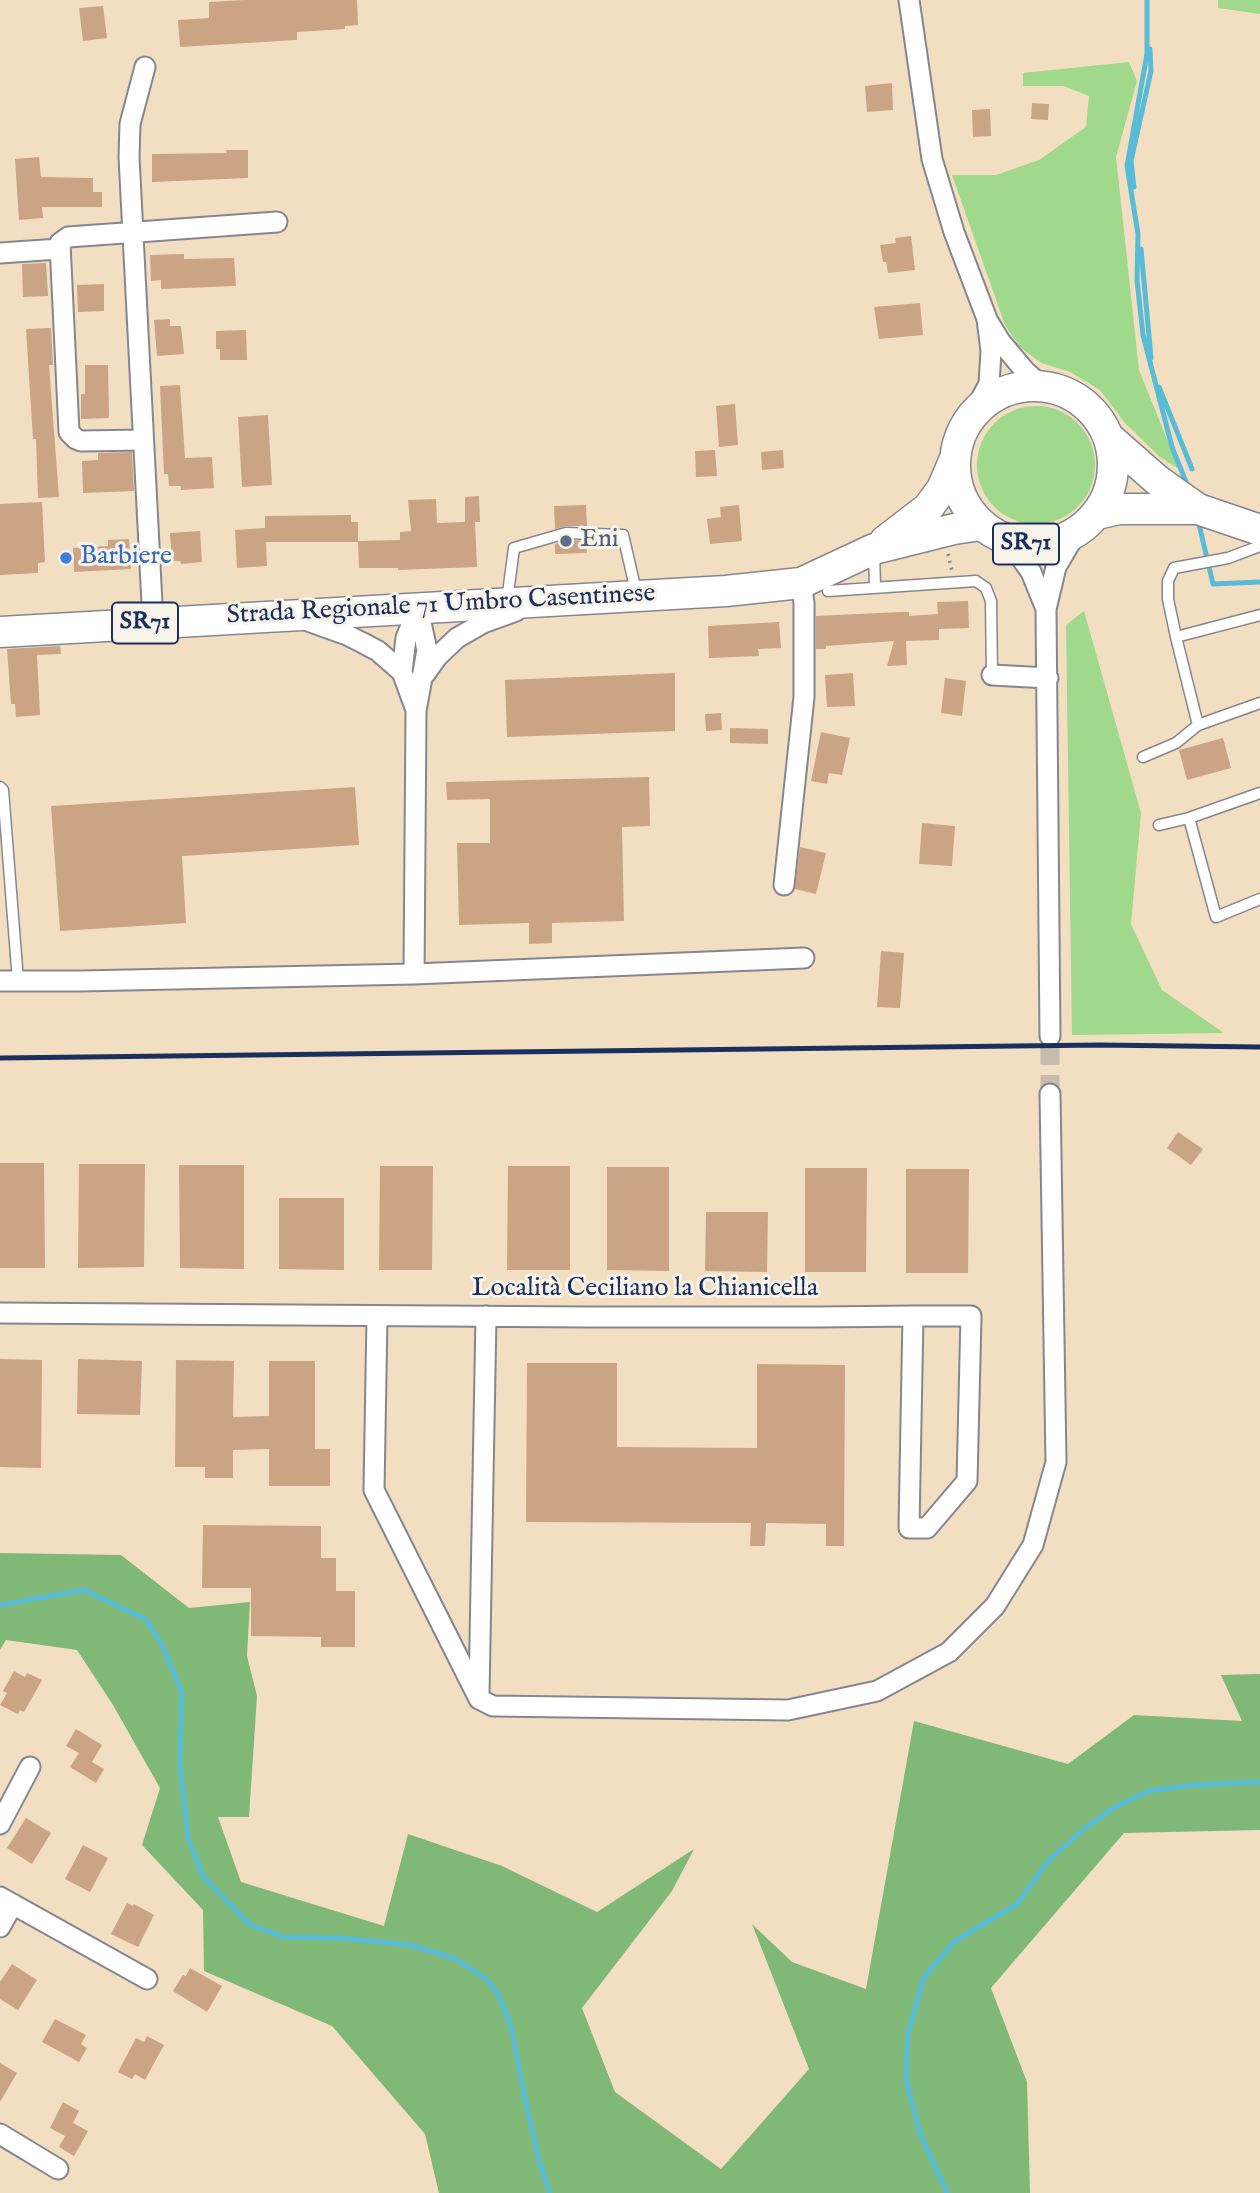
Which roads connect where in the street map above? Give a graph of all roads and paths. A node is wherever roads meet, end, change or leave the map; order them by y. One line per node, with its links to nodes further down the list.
1 (909, 0): 7 (street)
2 (145, 67): 4 (street)
3 (277, 222): 4 (street)
4 (132, 231): 5 (street); 11 (street)
5 (59, 249): 6 (street); 11 (street)
6 (0, 253)
7 (987, 319): 8 (street); 9 (street)
8 (1042, 386): 9 (main road, SR71); 10 (main road, SR71)
9 (974, 412): 12 (main road, SR71)
10 (1108, 437): 13 (main road, SR71); 14 (main road, SR71)
11 (143, 440): 31 (street)
12 (954, 461): 15 (main road, SR71); 20 (main road, Strada Regionale 71 Umbro Casentinese / SR71)
13 (1198, 509): 14 (main road, SR71); 16 (main road, SR71)
14 (1086, 524): 17 (main road, SR71); 28 (street)
15 (981, 525): 17 (main road, SR71); 20 (main road, Strada Regionale 71 Umbro Casentinese / SR71)
16 (1260, 530)
17 (1009, 541): 28 (street)
18 (944, 545): 21 (path)
19 (1260, 546): 33 (lane)
20 (874, 549): 22 (main road, Strada Regionale 71 Umbro Casentinese / SR71); 23 (lane)
21 (953, 576)
22 (814, 587): 23 (lane); 24 (main road, Strada Regionale 71 Umbro Casentinese / SR71); 46 (street)
23 (875, 587): 35 (lane)
24 (637, 595): 25 (main road, Strada Regionale 71 Umbro Casentinese / SR71); 26 (lane)
25 (550, 601): 26 (main road, Strada Regionale 71 Umbro Casentinese / SR71); 36 (street)
26 (507, 603): 27 (main road, Strada Regionale 71 Umbro Casentinese / SR71)
27 (418, 609): 30 (main road, Strada Regionale 71 Umbro Casentinese / SR71); 34 (street); 36 (street)
28 (1046, 609): 37 (street)
29 (1260, 615): 33 (lane)
30 (291, 616): 31 (main road, Strada Regionale 71 Umbro Casentinese / SR71); 34 (street)
31 (153, 622): 32 (main road, Strada Regionale 71 Umbro Casentinese / SR71)
32 (0, 632)
33 (1176, 637): 40 (lane)
34 (402, 672): 39 (street)
35 (992, 674): 37 (street)
36 (423, 678): 39 (street)
37 (1048, 678): 51 (street)
38 (1260, 703): 40 (lane)
39 (416, 711): 49 (street)
40 (1198, 725): 41 (lane)
41 (1143, 757)
42 (0, 787): 50 (lane)
43 (1260, 793): 44 (lane)
44 (1189, 818): 45 (lane); 47 (lane)
45 (1159, 825)
46 (784, 885)
47 (1260, 899)
48 (804, 958): 49 (street)
49 (414, 974): 50 (street)
50 (9, 981)
51 (1050, 1036)
52 (1050, 1094): 57 (street)
53 (0, 1313): 54 (street, Località Ceciliano la Chianicella)
54 (377, 1316): 55 (street, Località Ceciliano la Chianicella); 57 (street)
55 (485, 1316): 56 (street, Località Ceciliano la Chianicella); 57 (street)
56 (913, 1316): 56 (street, Località Ceciliano la Chianicella)
57 (479, 1699)
58 (30, 1767): 59 (street)
59 (0, 1824)
60 (6, 1901): 61 (street); 62 (street)
61 (0, 1927)
62 (147, 1979)
63 (0, 2134): 64 (street)
64 (58, 2169)

